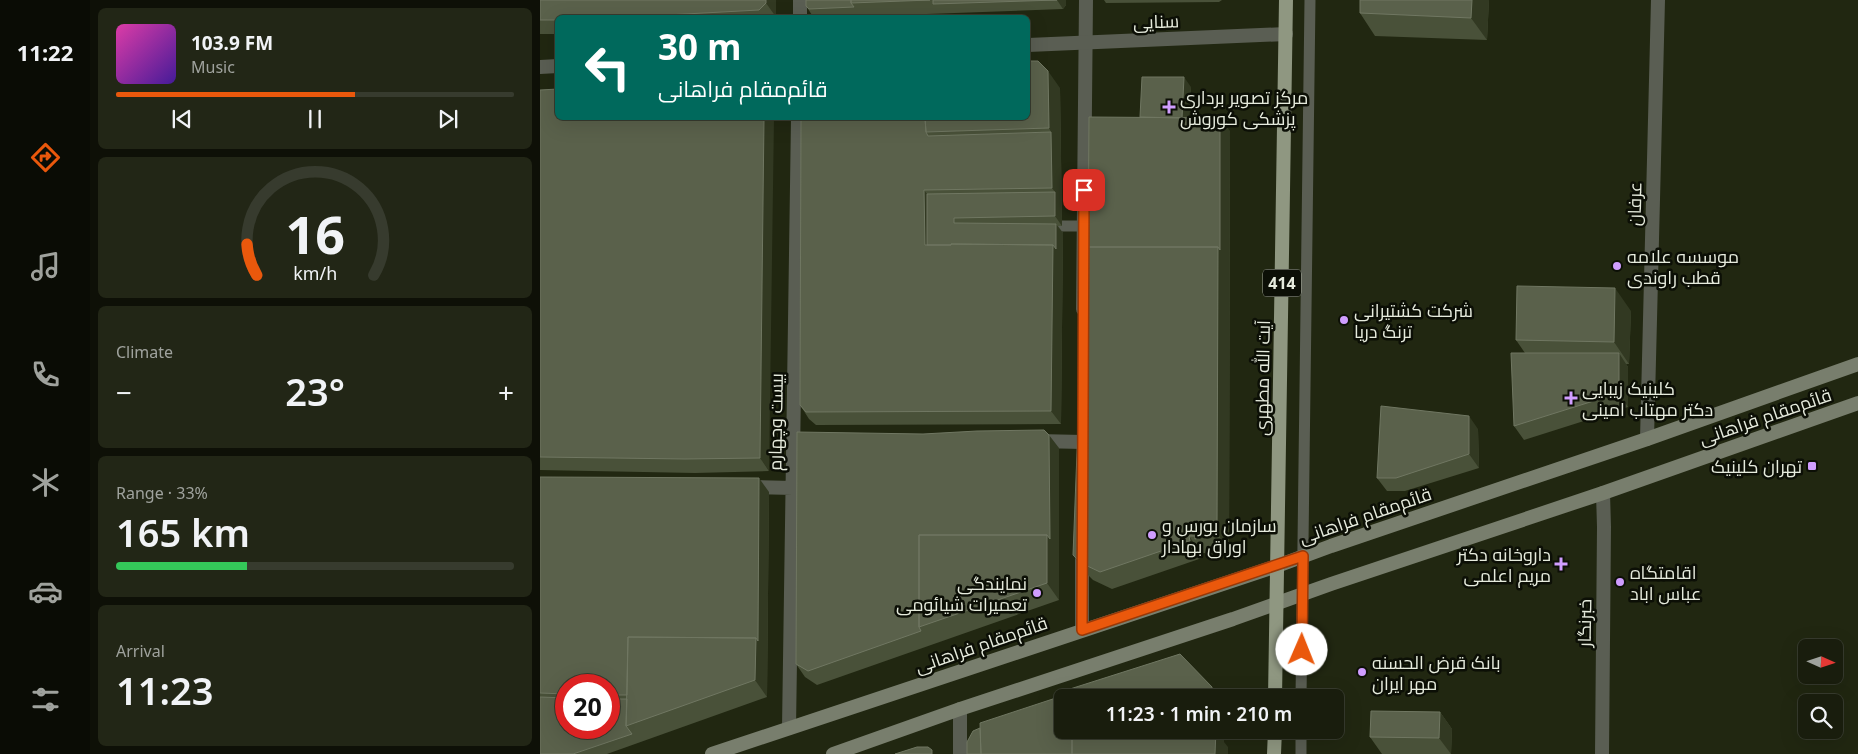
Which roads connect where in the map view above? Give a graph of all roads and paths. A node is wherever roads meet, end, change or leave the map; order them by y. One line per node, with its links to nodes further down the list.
1 (800, 0): 6 (street)
2 (1086, 0): 8 (street)
3 (1286, 0): 7 (main road, آیت الله مطهری / 414)
4 (1310, 0): 25 (lane)
5 (1658, 0): 18 (street, عرفان)
6 (800, 15)
7 (1286, 34): 8 (street, سنایی); 26 (main road, آیت الله مطهری / 414)
8 (1085, 43): 9 (street, سنایی); 14 (street)
9 (1030, 45)
10 (540, 66): 11 (street)
11 (555, 66)
12 (798, 120): 22 (street, بیست وچهارم)
13 (1036, 226): 14 (lane)
14 (1084, 226): 15 (street)
15 (1083, 324)
16 (1858, 364): 18 (main road, قائم‌مقام فراهانی)
17 (1858, 403): 23 (main road, قائم‌مقام فراهانی)
18 (1647, 438): 25 (main road, قائم‌مقام فراهانی)
19 (1023, 440): 20 (street)
20 (1083, 442)
21 (734, 487): 22 (street)
22 (793, 488): 33 (street, بیست وچهارم)
23 (1603, 492): 27 (main road, قائم‌مقام فراهانی); 41 (street, خبرنگار)
24 (1082, 541): 29 (street)
25 (1303, 556): 26 (main road, قائم‌مقام فراهانی); 27 (lane)
26 (1277, 566): 28 (main road, آیت الله مطهری / 414); 29 (main road, قائم‌مقام فراهانی)
27 (1303, 594): 28 (main road, قائم‌مقام فراهانی); 31 (lane)
28 (1276, 603): 30 (main road, آیت الله مطهری / 414); 32 (main road, قائم‌مقام فراهانی)
29 (1082, 630): 33 (main road, قائم‌مقام فراهانی)
30 (1275, 689)
31 (1301, 689)
32 (960, 709): 37 (main road, قائم‌مقام فراهانی); 38 (street)
33 (789, 728): 36 (main road, قائم‌مقام فراهانی)
34 (1275, 739): 39 (main road)
35 (1301, 739): 40 (lane)
36 (712, 754)
37 (833, 754)
38 (960, 754)
39 (1274, 754)
40 (1301, 754)
41 (1602, 754)

